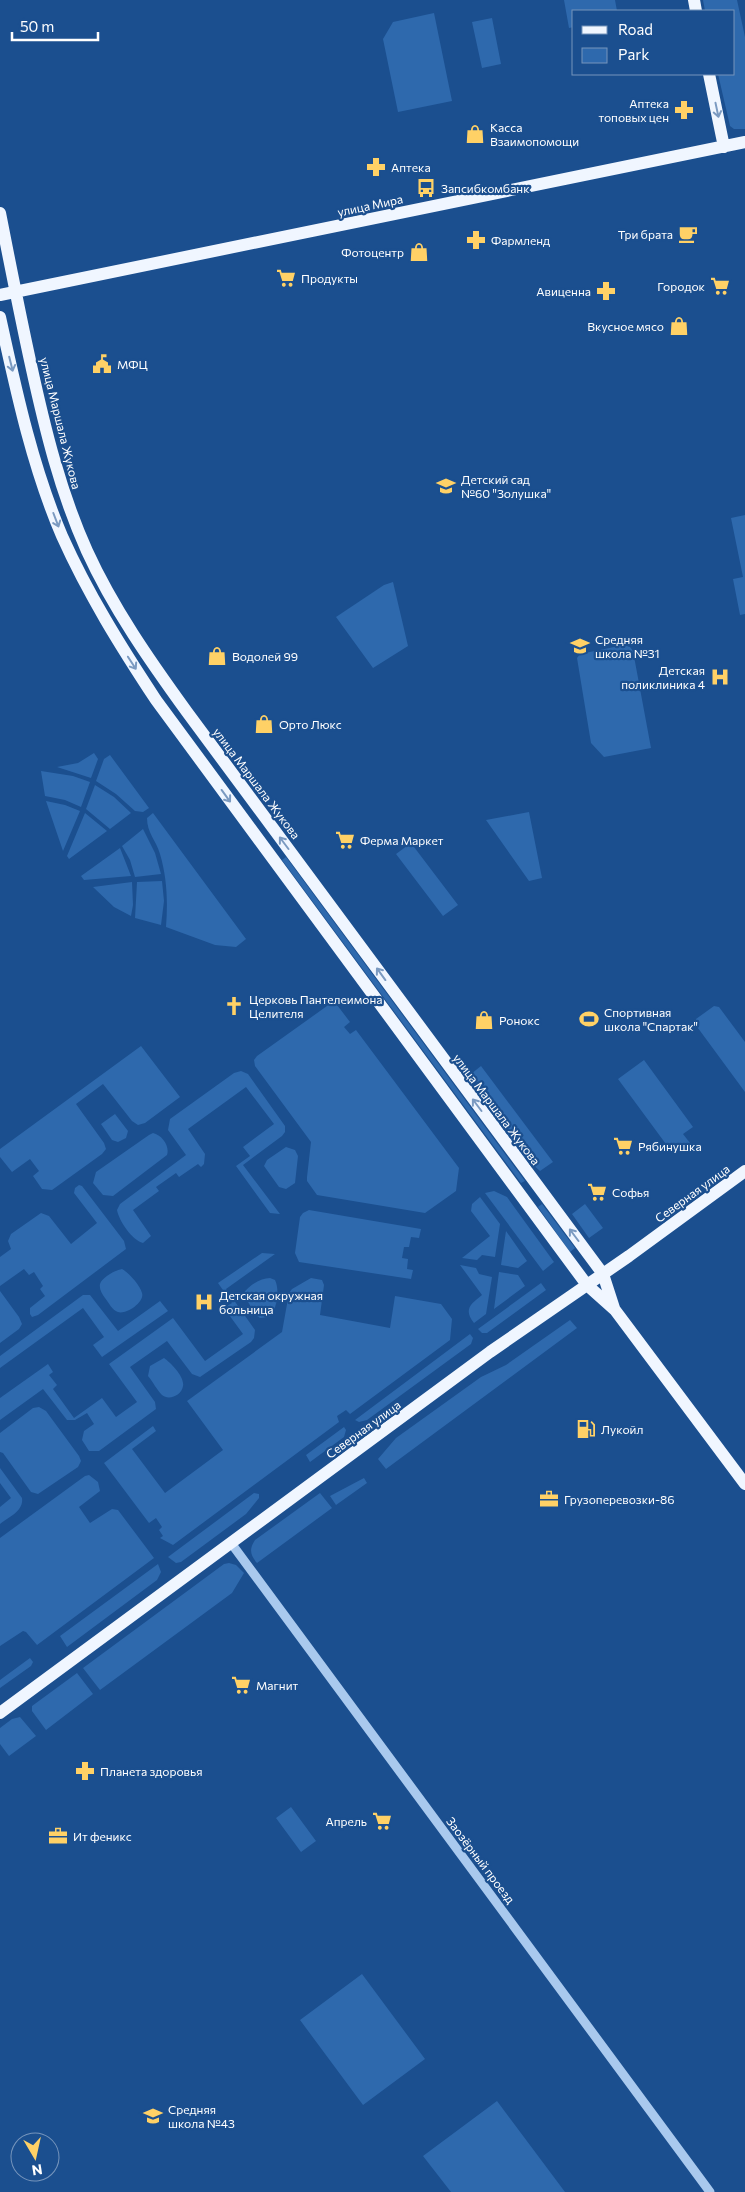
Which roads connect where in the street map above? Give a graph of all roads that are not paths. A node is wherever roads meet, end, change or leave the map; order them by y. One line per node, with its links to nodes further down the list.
1 (709, 75): 3 (main road, one-way to 3)
2 (745, 142): 3 (main road, улица Мира)
3 (724, 147): 5 (main road, улица Мира)
4 (0, 213): 5 (main road, улица Маршала Жукова)
5 (16, 292): 6 (main road, улица Мира); 8 (main road, улица Маршала Жукова)
6 (0, 295)
7 (0, 317): 9 (main road, улица Маршала Жукова, one-way to 9)
8 (52, 453): 9 (main road); 11 (main road, улица Маршала Жукова, one-way to 8)
9 (35, 458): 12 (main road, улица Маршала Жукова, one-way to 12)
10 (745, 1171): 13 (main road, Северная улица)
11 (541, 1190): 12 (main road); 13 (main road, улица Маршала Жукова, one-way to 11)
12 (526, 1202): 14 (main road, улица Маршала Жукова)
13 (603, 1274): 14 (main road, Северная улица); 15 (main road, улица Маршала Жукова)
14 (587, 1285): 15 (main road, улица Маршала Жукова); 17 (main road, Северная улица)
15 (615, 1310): 16 (main road, улица Маршала Жукова)
16 (745, 1484)
17 (231, 1543): 18 (main road, Северная улица); 19 (street, Заозёрный проезд)
18 (0, 1713)
19 (710, 2192)

